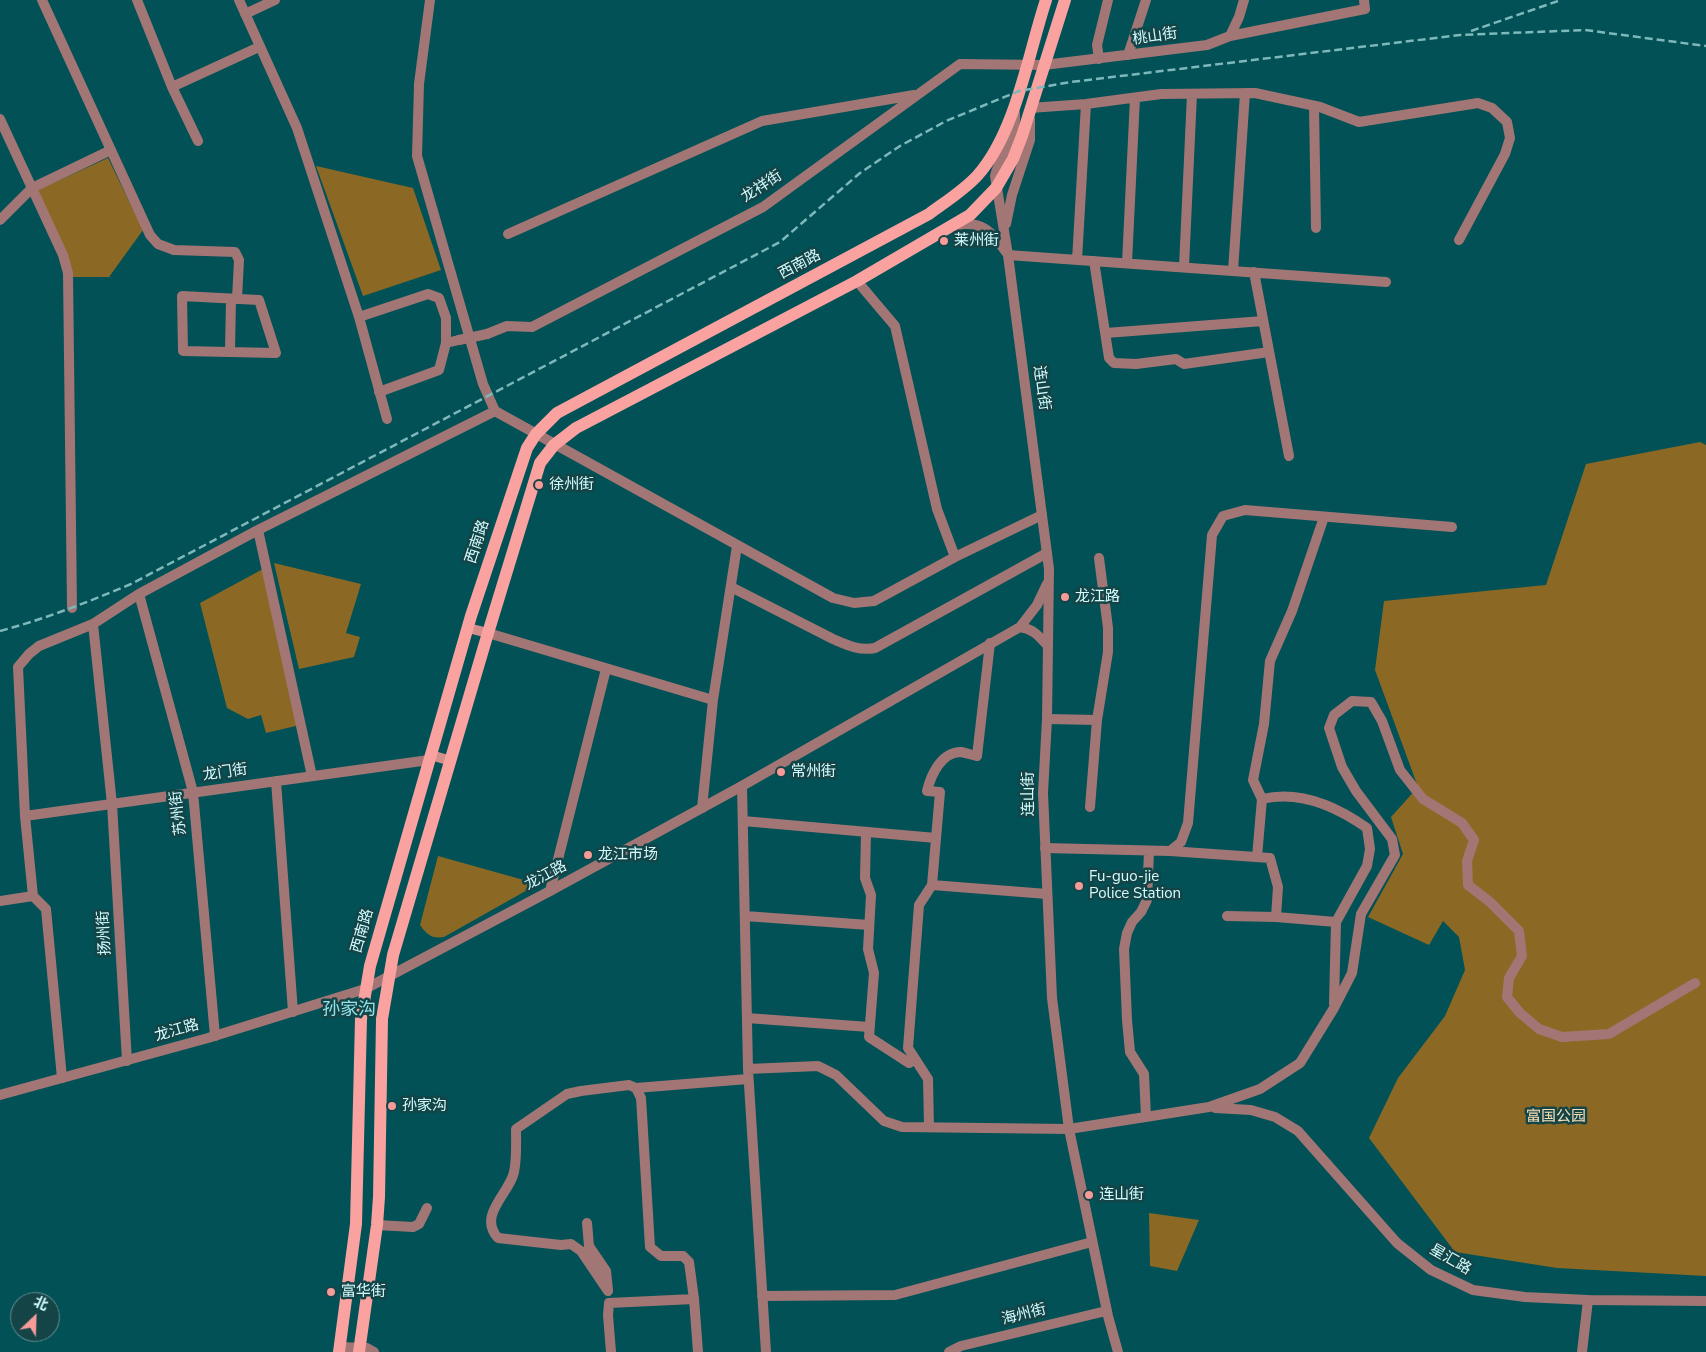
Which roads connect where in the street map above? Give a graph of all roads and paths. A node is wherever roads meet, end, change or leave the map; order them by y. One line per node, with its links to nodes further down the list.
1 (42, 0): 30 (street)
2 (137, 0): 19 (street)
3 (239, 0): 12 (street)
4 (275, 0): 12 (street)
5 (430, 0): 56 (street)
6 (1046, 0): 18 (main road, 西南路)
7 (1065, 0): 17 (main road)
8 (1108, 0): 16 (street)
9 (1146, 0): 15 (street)
10 (1244, 0): 13 (street)
11 (1364, 0): 13 (street, 桃山街)
12 (245, 14): 14 (street)
13 (1230, 36): 15 (street, 桃山街)
14 (259, 47): 19 (street); 49 (street)
15 (1128, 55): 16 (street, 桃山街)
16 (1099, 59): 17 (street, 桃山街)
17 (1044, 65): 18 (street, 龙祥街); 26 (main road)
18 (1028, 66): 21 (street, 龙祥街); 27 (main road, 西南路)
19 (172, 88): 29 (street)
20 (1245, 93): 22 (street); 25 (street); 44 (street)
21 (918, 94): 37 (street); 52 (street, 龙祥街, bridge)
22 (1192, 94): 23 (street); 43 (street)
23 (1135, 98): 24 (street); 42 (street)
24 (1086, 104): 26 (street); 40 (street)
25 (1314, 106): 35 (street); 38 (street)
26 (1030, 108): 32 (main road); 36 (street)
27 (1014, 109): 32 (street, 连山街); 58 (main road, 西南路)
28 (0, 119): 31 (street)
29 (198, 141)
30 (112, 150): 31 (street); 48 (street)
31 (32, 188): 33 (street); 72 (street)
32 (996, 188): 34 (main road); 36 (street, 连山街)
33 (0, 220)
34 (956, 225): 39 (street); 46 (main road)
35 (1316, 228)
36 (1004, 232): 39 (street, 连山街)
37 (508, 234)
38 (1459, 240)
39 (1008, 255): 40 (street); 61 (street, 连山街)
40 (1077, 260): 41 (street)
41 (1094, 261): 42 (street); 51 (street)
42 (1127, 263): 43 (street)
43 (1184, 267): 44 (street)
44 (1233, 271): 45 (street)
45 (1254, 272): 47 (street); 50 (street)
46 (857, 282): 59 (main road); 67 (street)
47 (1386, 282)
48 (234, 299): 53 (street); 53 (street); 53 (street)
49 (359, 317): 52 (street); 55 (street)
50 (1263, 321): 51 (street); 54 (street)
51 (1106, 333): 54 (street)
52 (446, 343): 55 (street)
53 (230, 351)
54 (1269, 352): 60 (street)
55 (380, 392): 57 (street)
56 (495, 411): 58 (street); 64 (street)
57 (387, 419)
58 (536, 434): 59 (street); 75 (main road, 西南路)
59 (554, 445): 65 (street); 76 (main road)
60 (1289, 456)
61 (1042, 514): 66 (street, 连山街); 67 (street)
62 (1324, 517): 63 (street); 89 (street); 99 (street)
63 (1452, 527)
64 (258, 530): 71 (street); 85 (street)
65 (737, 546): 67 (street); 70 (street)
66 (1047, 553): 69 (street, 连山街); 70 (street)
67 (955, 557)
68 (1098, 558): 82 (street)
69 (1049, 579): 74 (street, 龙江路); 78 (street, 连山街)
70 (731, 587): 80 (street)
71 (139, 594): 73 (street); 88 (street, 苏州街)
72 (72, 608)
73 (94, 624): 90 (street, 扬州街); 93 (street)
74 (1020, 627): 77 (street, 龙江路); 78 (street)
75 (468, 628): 76 (main road); 83 (main road, 西南路)
76 (488, 634): 79 (street); 84 (main road)
77 (990, 644): 87 (street, 龙江路); 96 (street)
78 (1047, 645): 81 (street, 连山街)
79 (606, 669): 80 (street); 102 (street)
80 (713, 700): 92 (street)
81 (1047, 719): 82 (street); 97 (street, 连山街)
82 (1097, 720): 91 (street)
83 (430, 757): 84 (main road); 85 (street, 龙门街); 113 (main road, 西南路)
84 (450, 761): 111 (main road)
85 (312, 776): 86 (street, 龙门街)
86 (276, 781): 88 (street, 龙门街); 115 (street)
87 (742, 786): 92 (street, 龙江路); 94 (street)
88 (193, 792): 90 (street, 龙门街); 118 (street, 苏州街)
89 (1262, 799): 100 (street); 109 (street)
90 (112, 804): 93 (street, 龙门街); 120 (street, 扬州街)
91 (1090, 807)
92 (702, 808): 102 (street, 龙江路)
93 (25, 816): 104 (street)
94 (743, 821): 95 (street); 106 (street)
95 (866, 832): 96 (street); 110 (street)
96 (936, 838): 101 (street)
97 (1045, 848): 98 (street); 103 (street, 连山街)
98 (1149, 851): 99 (street); 126 (street)
99 (1170, 851): 100 (street)
100 (1257, 857): 108 (street)
101 (932, 885): 103 (street); 119 (street)
102 (550, 891): 111 (street, 龙江路)
103 (1047, 894): 128 (street, 连山街)
104 (33, 896): 105 (street); 122 (street)
105 (0, 901)
106 (745, 916): 110 (street); 116 (street)
107 (1227, 916): 108 (street)
108 (1276, 917): 109 (street)
109 (1336, 922): 114 (street)
110 (869, 925): 117 (street)
111 (389, 977): 113 (street, 龙江路); 131 (main road)
112 (1695, 983): 114 (street)
113 (366, 989): 115 (street, 龙江路); 140 (main road, 西南路)
114 (1334, 1008): 125 (street)
115 (293, 1012): 118 (street, 龙江路)
116 (747, 1018): 117 (street); 121 (street)
117 (869, 1027): 119 (street)
118 (215, 1036): 120 (street, 龙江路)
119 (915, 1059): 127 (street)
120 (127, 1061): 122 (street, 龙江路)
121 (748, 1074): 123 (street); 127 (street); 134 (street)
122 (62, 1078): 124 (street, 龙江路)
123 (636, 1088): 133 (street); 135 (street)
124 (0, 1095)
125 (1209, 1107): 126 (street); 136 (street, 星汇路)
126 (1146, 1117): 128 (street)
127 (929, 1127): 128 (street)
128 (1069, 1129): 132 (street, 连山街)
129 (427, 1208): 131 (street)
130 (587, 1223): 133 (street)
131 (377, 1225): 141 (main road)
132 (1092, 1242): 134 (street); 139 (street, 连山街)
133 (608, 1291): 138 (street)
134 (762, 1296): 145 (street)
135 (694, 1299): 138 (street); 144 (street)
136 (1588, 1300): 137 (street, 星汇路); 148 (street)
137 (1706, 1300)
138 (609, 1303): 143 (street)
139 (1106, 1310): 146 (street, 海州街); 147 (street, 连山街)
140 (339, 1350): 141 (street)
141 (360, 1350): 142 (street)
142 (374, 1352)
143 (612, 1352)
144 (698, 1352)
145 (766, 1352)
146 (949, 1352)
147 (1118, 1352)
148 (1582, 1352)

